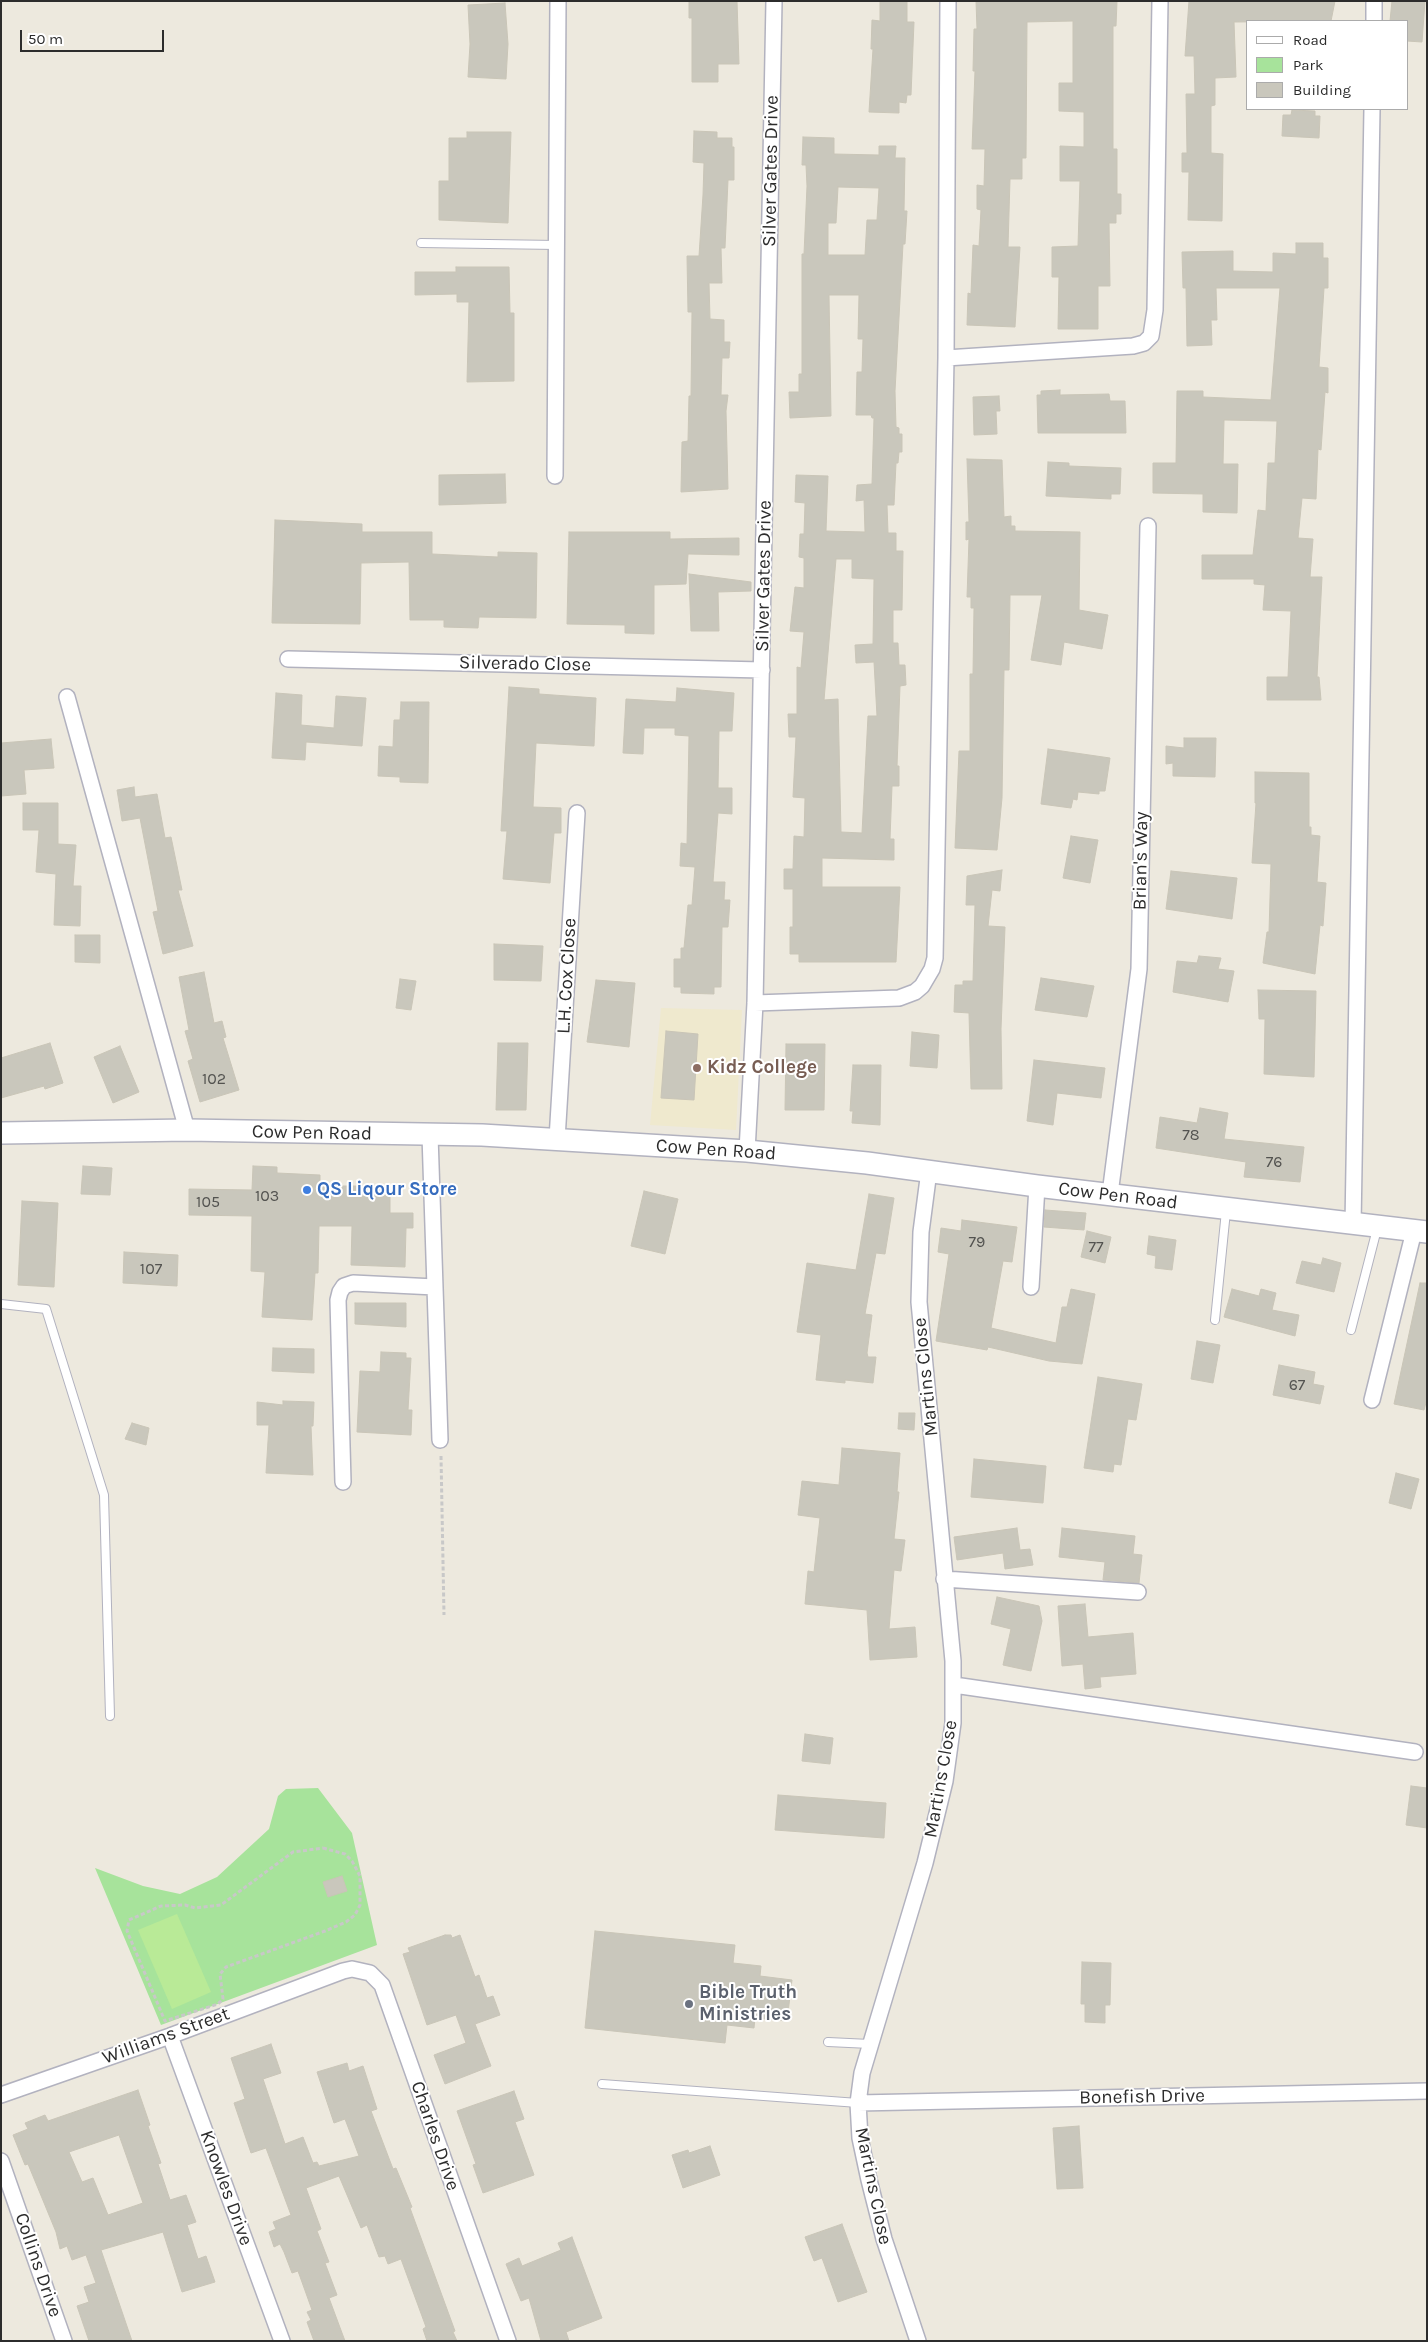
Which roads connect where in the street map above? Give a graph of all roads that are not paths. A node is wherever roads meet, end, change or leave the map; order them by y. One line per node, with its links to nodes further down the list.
1 (558, 1): 9 (street)
2 (774, 1): 14 (street, Silver Gates Drive)
3 (948, 1): 10 (street)
4 (1160, 1): 10 (street)
5 (1374, 1): 6 (street)
6 (1374, 20)
7 (1372, 110): 27 (street)
8 (421, 244): 9 (lane)
9 (557, 245): 11 (street)
10 (946, 358): 17 (street)
11 (556, 476)
12 (1148, 526): 25 (street, Brian's Way)
13 (288, 659): 14 (street, Silverado Close)
14 (762, 670): 17 (street, Silver Gates Drive)
15 (68, 697): 18 (street)
16 (577, 813): 21 (street, L.H. Cox Close)
17 (755, 1003): 22 (street, Silver Gates Drive)
18 (186, 1130): 19 (main road, Cow Pen Road); 20 (main road, Cow Pen Road)
19 (1, 1133)
20 (430, 1135): 21 (main road, Cow Pen Road); 30 (street)
21 (557, 1138): 22 (main road, Cow Pen Road)
22 (747, 1151): 23 (main road, Cow Pen Road)
23 (929, 1171): 24 (main road, Cow Pen Road); 38 (street, Martins Close)
24 (1037, 1186): 25 (main road, Cow Pen Road); 31 (street)
25 (1110, 1194): 26 (main road, Cow Pen Road)
26 (1226, 1209): 27 (main road, Cow Pen Road); 33 (lane)
27 (1353, 1224): 28 (main road, Cow Pen Road)
28 (1378, 1227): 29 (main road, Cow Pen Road); 34 (lane)
29 (1421, 1231): 35 (street)
30 (435, 1287): 36 (street); 37 (street)
31 (1031, 1287)
32 (1, 1304): 41 (lane)
33 (1215, 1320)
34 (1351, 1330)
35 (1372, 1400)
36 (440, 1440)
37 (343, 1482)
38 (944, 1579): 39 (street); 40 (street, Martins Close)
39 (1138, 1592)
40 (954, 1685): 42 (street); 46 (street, Martins Close)
41 (110, 1716)
42 (1416, 1752)
43 (331, 1975): 44 (street, Williams Street); 54 (street, Charles Drive)
44 (170, 2036): 49 (street, Williams Street); 53 (street, Knowles Drive)
45 (828, 2042): 46 (lane)
46 (870, 2044): 50 (street, Martins Close)
47 (602, 2084): 50 (lane)
48 (1427, 2091): 50 (street, Bonefish Drive)
49 (1, 2095)
50 (858, 2103): 55 (street, Martins Close)
51 (1, 2161): 52 (street, Collins Drive)
52 (64, 2341)
53 (282, 2341)
54 (508, 2341)
55 (918, 2341)

